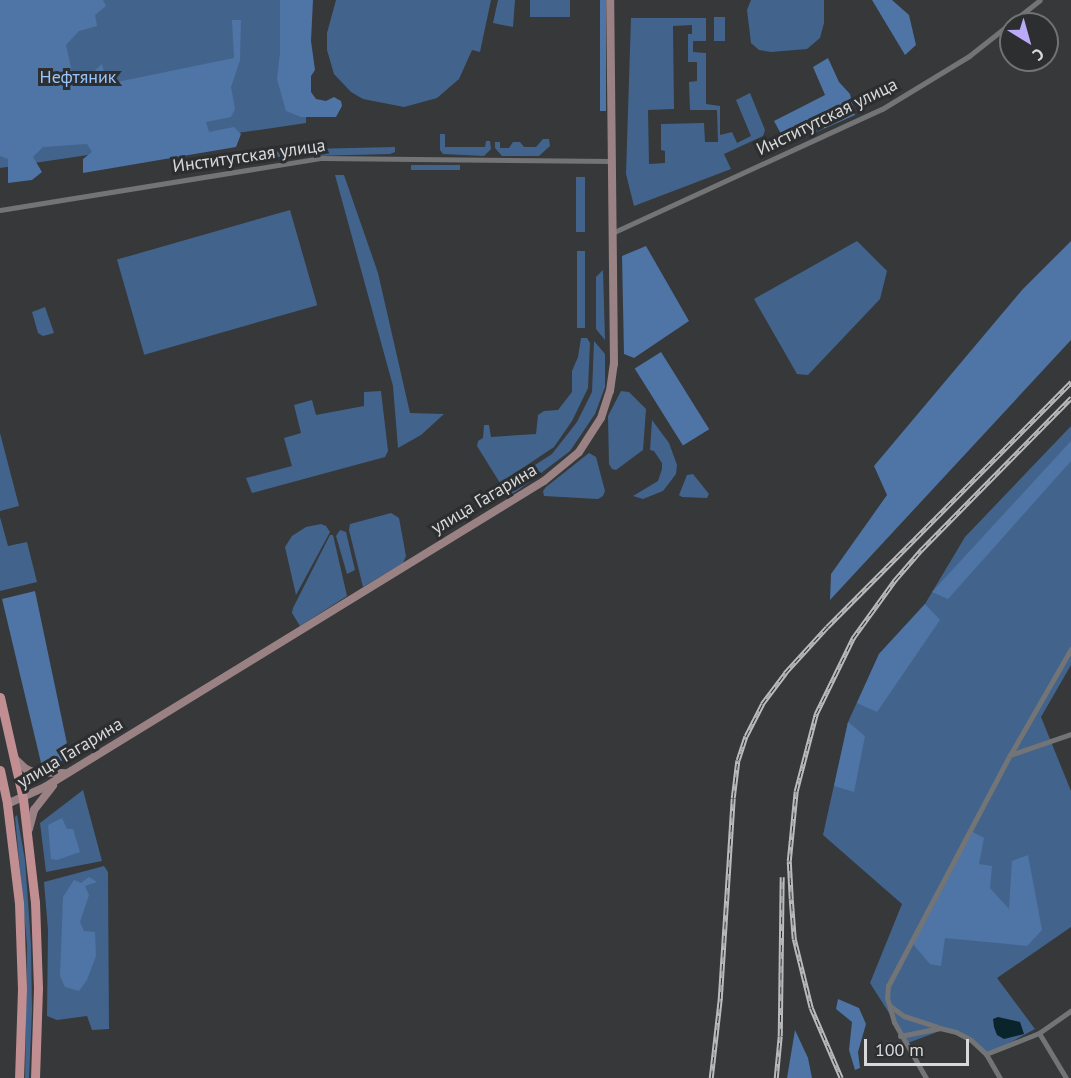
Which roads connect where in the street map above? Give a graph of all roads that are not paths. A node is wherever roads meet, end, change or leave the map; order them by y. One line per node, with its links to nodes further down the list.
1 (610, 0): 3 (main road, улица Гагарина)
2 (1040, 0): 5 (street, Институтская улица)
3 (612, 161): 4 (street, Институтская улица); 5 (main road, улица Гагарина)
4 (0, 210)
5 (612, 233): 12 (main road, улица Гагарина)
6 (1071, 648): 9 (street)
7 (0, 697): 10 (main road)
8 (1071, 734): 9 (street)
9 (1010, 755): 16 (street)
10 (14, 757): 12 (main road); 13 (main road)
11 (0, 770): 14 (main road)
12 (67, 773): 13 (main road, улица Гагарина); 15 (main road)
13 (22, 799): 14 (main road, улица Гагарина); 15 (main road)
14 (7, 804): 22 (main road)
15 (28, 837): 23 (main road)
16 (890, 1006): 18 (street); 20 (street)
17 (1071, 1011): 19 (street)
18 (940, 1028): 20 (street); 21 (street)
19 (1039, 1033): 21 (street); 26 (street)
20 (900, 1036): 24 (street)
21 (986, 1054): 25 (street)
22 (19, 1078)
23 (35, 1078)
24 (926, 1078)
25 (1000, 1078)
26 (1066, 1078)

